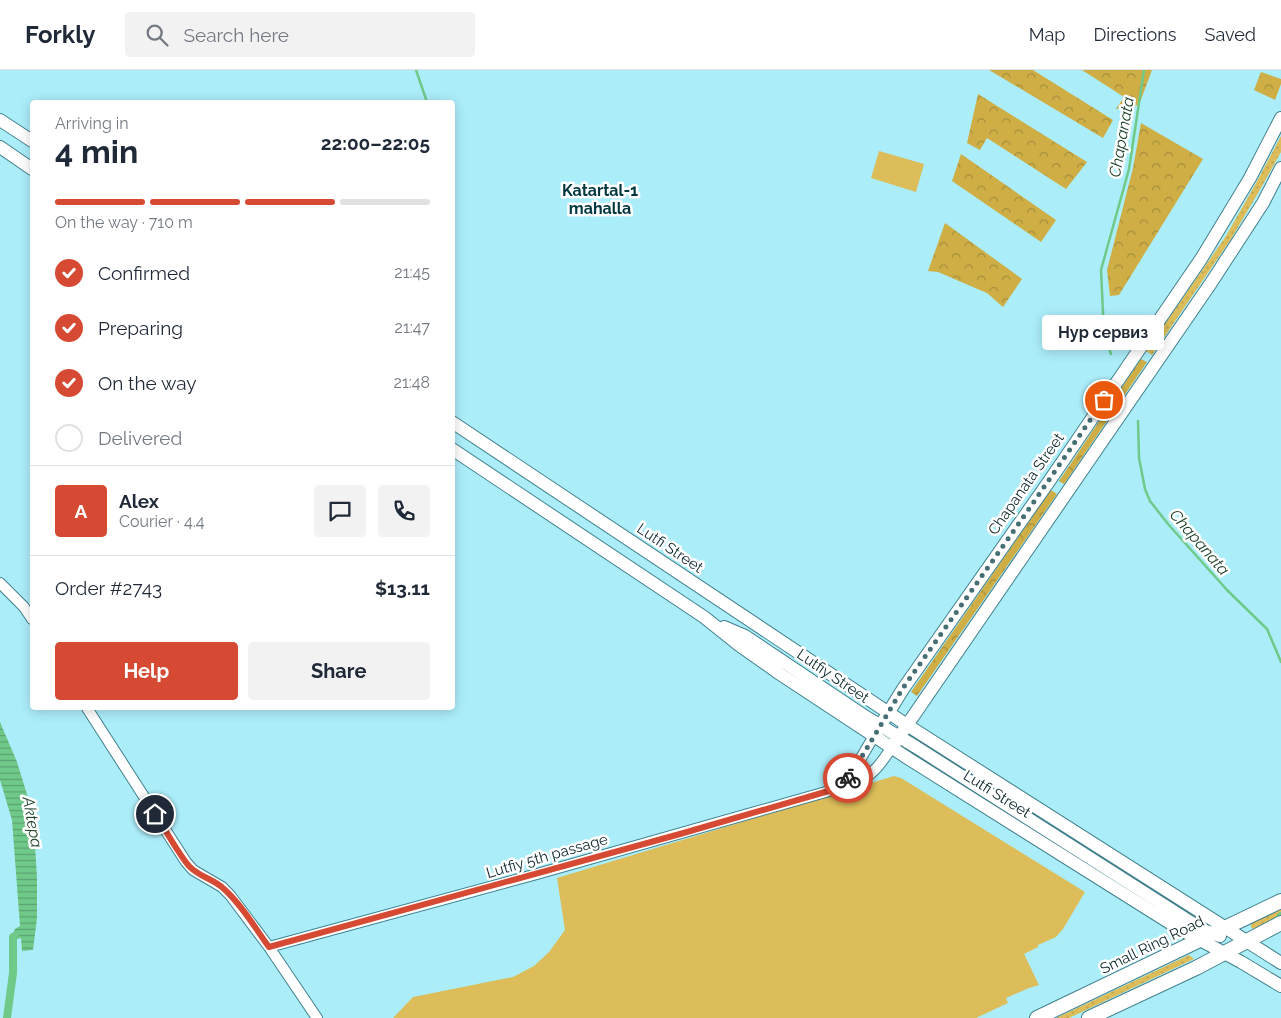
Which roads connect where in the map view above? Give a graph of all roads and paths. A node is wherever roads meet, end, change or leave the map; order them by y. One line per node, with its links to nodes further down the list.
1 (1281, 118): 7 (main road, Chapanata Street)
2 (0, 120): 3 (main road)
3 (30, 140)
4 (0, 147): 5 (main road)
5 (30, 168)
6 (1281, 168): 8 (main road)
7 (1139, 349): 8 (main road); 11 (main road, Chapanata Street)
8 (1157, 362): 12 (main road)
9 (455, 424): 13 (main road, Lutfi Street)
10 (455, 452): 14 (main road)
11 (1050, 480): 12 (main road); 18 (main road, Chapanata Street)
12 (1067, 492): 19 (main road)
13 (664, 563): 14 (main road); 18 (main road, Lutfi Street)
14 (652, 582): 20 (main road, Lutfi Street)
15 (0, 583): 16 (street)
16 (30, 616)
17 (87, 710): 30 (street)
18 (888, 713): 19 (main road); 20 (main road, Chapanata Street)
19 (907, 725): 21 (main road); 27 (main road, Lutfi Street)
20 (877, 731): 21 (main road, Lutfi Street); 22 (street)
21 (896, 742): 22 (street, Lutfiy 5th passage); 26 (main road, Lutfi Street); 27 (main road)
22 (832, 790): 30 (street, Lutfiy 5th passage)
23 (1281, 901): 24 (highway, Small Ring Road)
24 (1242, 919): 27 (highway, Small Ring Road); 28 (highway)
25 (1281, 923): 28 (highway)
26 (1178, 928): 29 (main road, Lutfi Street); 31 (main road)
27 (1221, 933): 28 (main road, Lutfi Street); 29 (highway, Small Ring Road); 32 (highway)
28 (1251, 939): 32 (highway); 33 (main road, Lutfi Street)
29 (1200, 940): 31 (highway, Small Ring Road); 32 (main road, Lutfi Street)
30 (269, 947): 35 (street)
31 (1182, 949): 36 (highway, Small Ring Road)
32 (1224, 953): 34 (main road, Lutfi Street); 37 (highway)
33 (1281, 964)
34 (1281, 986)
35 (317, 1018)
36 (1037, 1018)
37 (1089, 1018)

